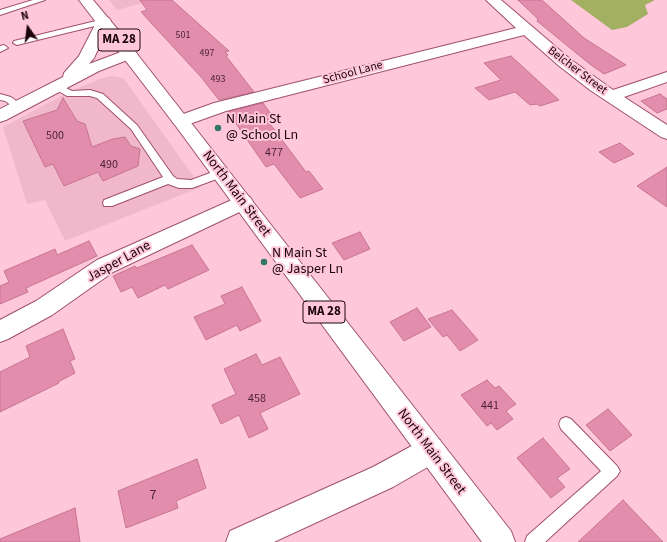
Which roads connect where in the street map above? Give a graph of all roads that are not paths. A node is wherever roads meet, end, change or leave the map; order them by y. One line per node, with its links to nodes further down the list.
1 (41, 0): 4 (lane)
2 (86, 0): 5 (street, North Main Street / MA 28)
3 (493, 0): 6 (street, Belcher Street)
4 (0, 13)
5 (104, 21): 7 (lane); 8 (street, North Main Street / MA 28); 10 (street)
6 (526, 30): 11 (street, Belcher Street); 15 (street, School Lane)
7 (18, 43)
8 (130, 54): 10 (street); 15 (street, North Main Street / MA 28)
9 (667, 77): 11 (street)
10 (59, 85): 13 (street); 18 (lane)
11 (611, 96): 16 (street, Belcher Street)
12 (0, 97): 13 (lane)
13 (18, 106): 14 (street)
14 (0, 116)
15 (181, 121): 17 (street, North Main Street / MA 28)
16 (667, 133)
17 (221, 174): 18 (lane); 19 (street, North Main Street / MA 28)
18 (169, 178): 20 (lane)
19 (243, 202): 21 (street, Jasper Lane); 23 (street, North Main Street / MA 28)
20 (108, 203)
21 (0, 332)
22 (566, 424): 26 (lane)
23 (430, 450): 24 (street); 25 (street, North Main Street / MA 28)
24 (241, 542)
25 (500, 542)
26 (533, 542)

